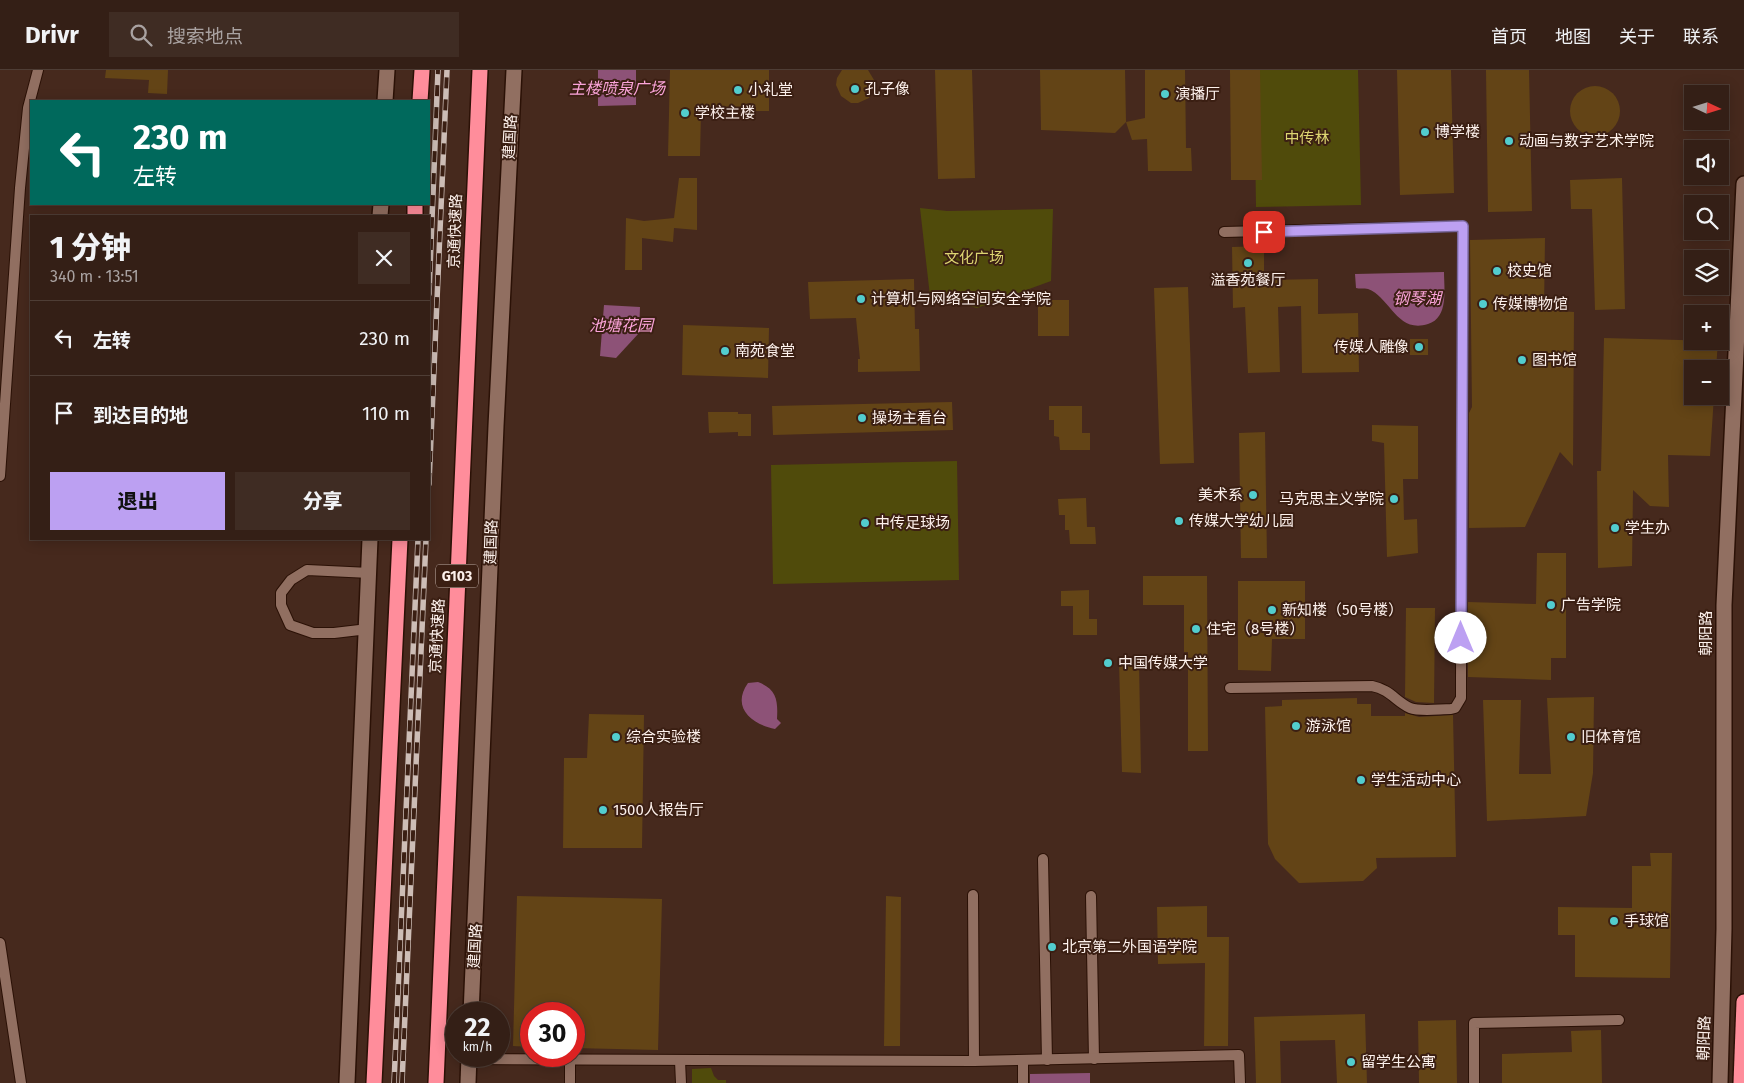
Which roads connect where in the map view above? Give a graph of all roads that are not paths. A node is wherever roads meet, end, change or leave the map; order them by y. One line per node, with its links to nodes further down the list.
1 (38, 70): 6 (street)
2 (386, 70): 8 (main road)
3 (422, 70): 9 (highway)
4 (480, 70): 36 (highway, 京通快速路 / G103)
5 (514, 70): 22 (main road, 建国路)
6 (30, 100)
7 (30, 100): 12 (street)
8 (385, 100)
9 (420, 100)
10 (1744, 184): 43 (main road, 朝阳路)
11 (1224, 232): 17 (street)
12 (0, 476)
13 (370, 540): 15 (main road)
14 (400, 540): 35 (highway)
15 (370, 573): 16 (main road); 16 (street)
16 (368, 629): 34 (main road)
17 (1230, 688)
18 (1043, 858): 28 (street)
19 (973, 895): 30 (street)
20 (1091, 896): 25 (street)
21 (0, 942): 33 (street)
22 (472, 1002)
23 (1744, 1002): 44 (highway)
24 (1619, 1020): 42 (street)
25 (1094, 1059): 28 (street); 41 (street)
26 (585, 1060): 29 (street)
27 (1023, 1060): 28 (street); 30 (street); 40 (street)
28 (1047, 1060)
29 (680, 1061): 30 (street); 39 (street)
30 (974, 1061)
31 (469, 1067): 37 (main road)
32 (570, 1067): 38 (street)
33 (21, 1083)
34 (347, 1083)
35 (374, 1083)
36 (436, 1083)
37 (468, 1083)
38 (570, 1083)
39 (681, 1083)
40 (1023, 1083)
41 (1240, 1083)
42 (1474, 1083)
43 (1720, 1083)
44 (1741, 1083)

